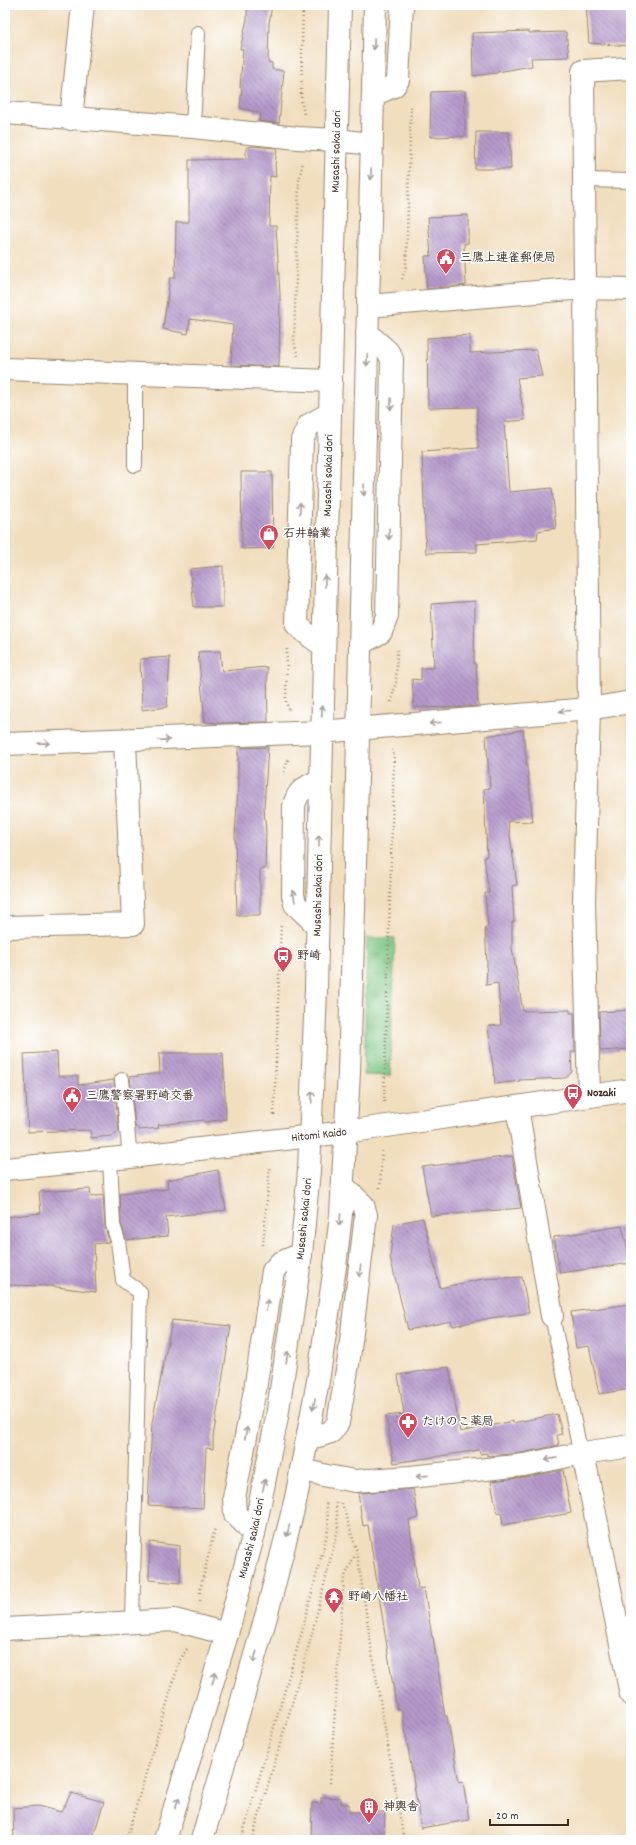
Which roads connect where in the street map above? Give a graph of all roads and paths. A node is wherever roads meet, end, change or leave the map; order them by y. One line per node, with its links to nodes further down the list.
1 (83, 5): 12 (main road)
2 (303, 5): 11 (path)
3 (340, 5): 14 (main road, Musashi sakai dori)
4 (375, 5): 8 (main road, one-way to 8)
5 (402, 5): 8 (main road)
6 (198, 33): 13 (lane)
7 (631, 68): 17 (main road)
8 (373, 95): 15 (main road)
9 (411, 98): 19 (path)
10 (5, 113): 12 (main road)
11 (304, 114)
12 (71, 119): 13 (main road)
13 (193, 127): 14 (main road)
14 (337, 140): 15 (main road); 26 (main road, Musashi sakai dori)
15 (371, 144): 22 (main road, one-way to 22)
16 (304, 159): 23 (path)
17 (582, 180): 18 (lane); 20 (main road)
18 (631, 181)
19 (402, 281)
20 (584, 288): 21 (main road); 22 (main road); 29 (main road)
21 (631, 289)
22 (368, 306): 30 (main road, one-way to 30)
23 (300, 364)
24 (5, 369): 25 (main road)
25 (135, 374): 26 (main road); 27 (lane)
26 (330, 381): 31 (main road, Musashi sakai dori, one-way to 26)
27 (135, 465)
28 (631, 702): 29 (main road)
29 (589, 709): 30 (main road, one-way to 30); 41 (main road)
30 (357, 729): 31 (main road); 45 (main road)
31 (321, 732): 32 (main road, one-way to 31); 46 (main road, Musashi sakai dori, one-way to 31)
32 (125, 741): 33 (main road, one-way to 32); 38 (main road)
33 (5, 744)
34 (392, 749): 42 (path)
35 (291, 752): 36 (path)
36 (283, 780)
37 (281, 918): 44 (path)
38 (5, 927)
39 (122, 1080): 47 (lane)
40 (631, 1090): 41 (main road, Hitomi Kaido)
41 (589, 1096): 43 (main road, Hitomi Kaido)
42 (384, 1106)
43 (517, 1107): 45 (main road, Hitomi Kaido); 49 (main road)
44 (274, 1116)
45 (346, 1132): 46 (main road, Hitomi Kaido); 52 (main road, one-way to 52)
46 (310, 1136): 47 (main road, Hitomi Kaido); 57 (main road, Musashi sakai dori, one-way to 46)
47 (120, 1158): 48 (main road, Hitomi Kaido); 55 (lane)
48 (5, 1169)
49 (552, 1316): 51 (lane)
50 (631, 1446): 51 (main road)
51 (583, 1453): 52 (main road, one-way to 52); 59 (main road)
52 (301, 1469): 63 (main road, one-way to 63)
53 (327, 1497): 64 (path)
54 (357, 1552): 60 (path); 65 (path); 66 (path)
55 (132, 1621): 56 (main road); 57 (main road)
56 (5, 1629)
57 (227, 1634): 62 (main road, Musashi sakai dori, one-way to 57)
58 (188, 1648): 61 (path)
59 (631, 1695)
60 (330, 1783)
61 (126, 1840)
62 (166, 1840)
63 (202, 1840)
64 (241, 1840)
65 (252, 1840)
66 (404, 1840)

